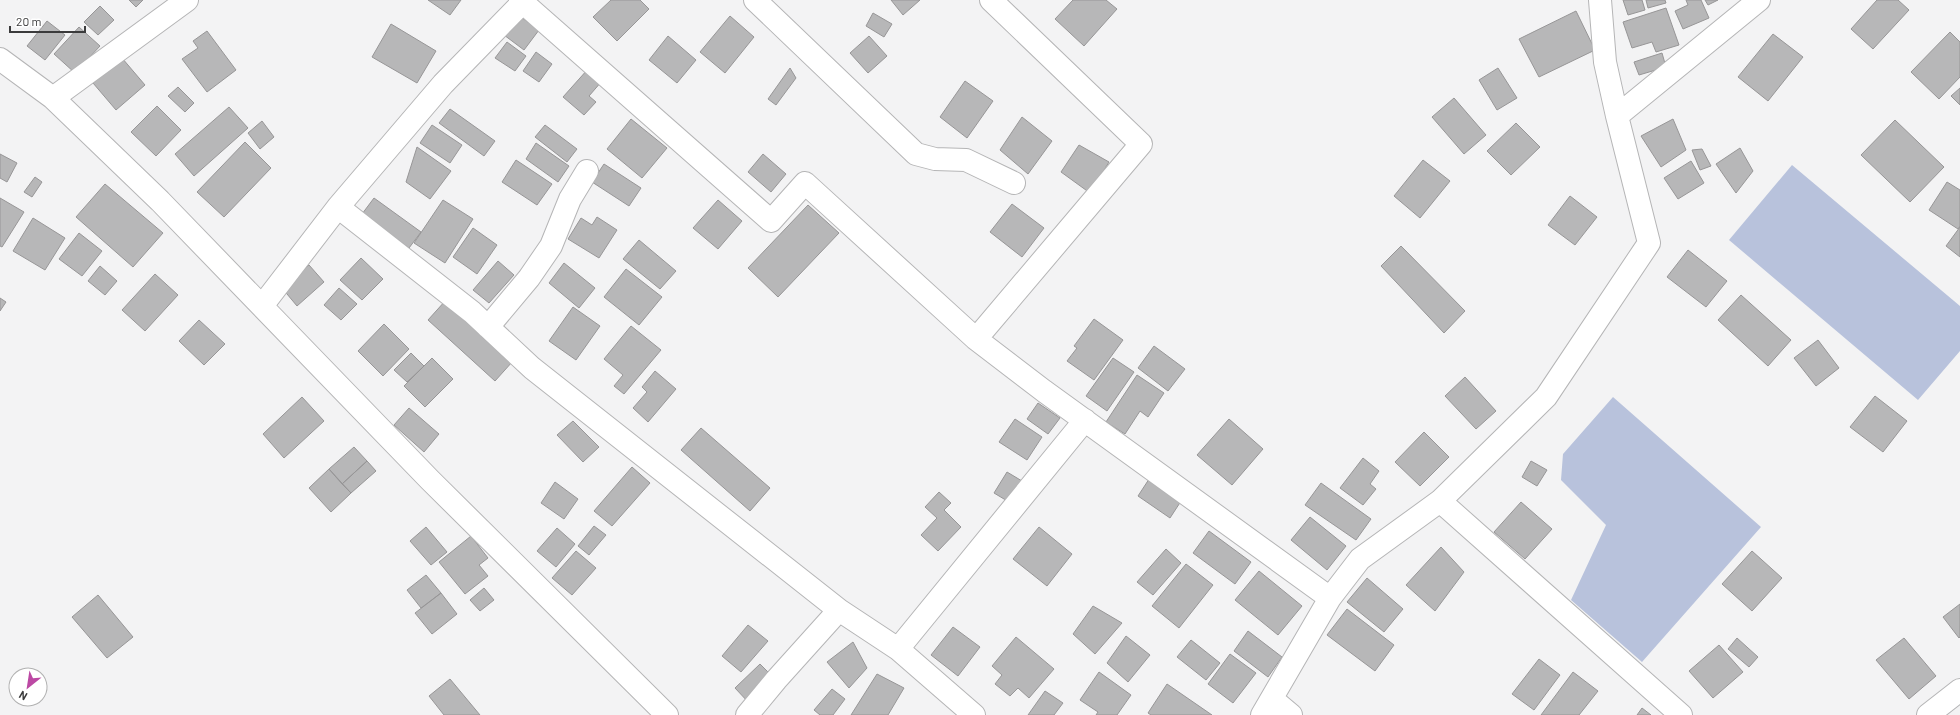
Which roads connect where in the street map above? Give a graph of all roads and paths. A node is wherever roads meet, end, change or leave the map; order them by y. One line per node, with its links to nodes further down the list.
1 (187, 0): 8 (street)
2 (755, 0): 11 (street)
3 (991, 0): 15 (street)
4 (1600, 0): 9 (street)
5 (1759, 0): 9 (street)
6 (521, 1): 12 (street); 15 (street)
7 (0, 59): 8 (street)
8 (53, 98): 13 (street)
9 (1617, 116): 17 (street)
10 (587, 171): 14 (street)
11 (1014, 183)
12 (338, 207): 13 (street); 14 (street)
13 (262, 306): 23 (street)
14 (488, 327): 19 (street)
15 (976, 339): 16 (street)
16 (1085, 420): 18 (street); 20 (street)
17 (1440, 502): 18 (street); 27 (street)
18 (1330, 598): 22 (street)
19 (839, 610): 20 (street); 24 (street)
20 (898, 649): 25 (street)
21 (1960, 690): 28 (street)
22 (1267, 707): 26 (street)
23 (667, 715)
24 (747, 715)
25 (974, 715)
26 (1291, 715)
27 (1681, 715)
28 (1928, 715)

